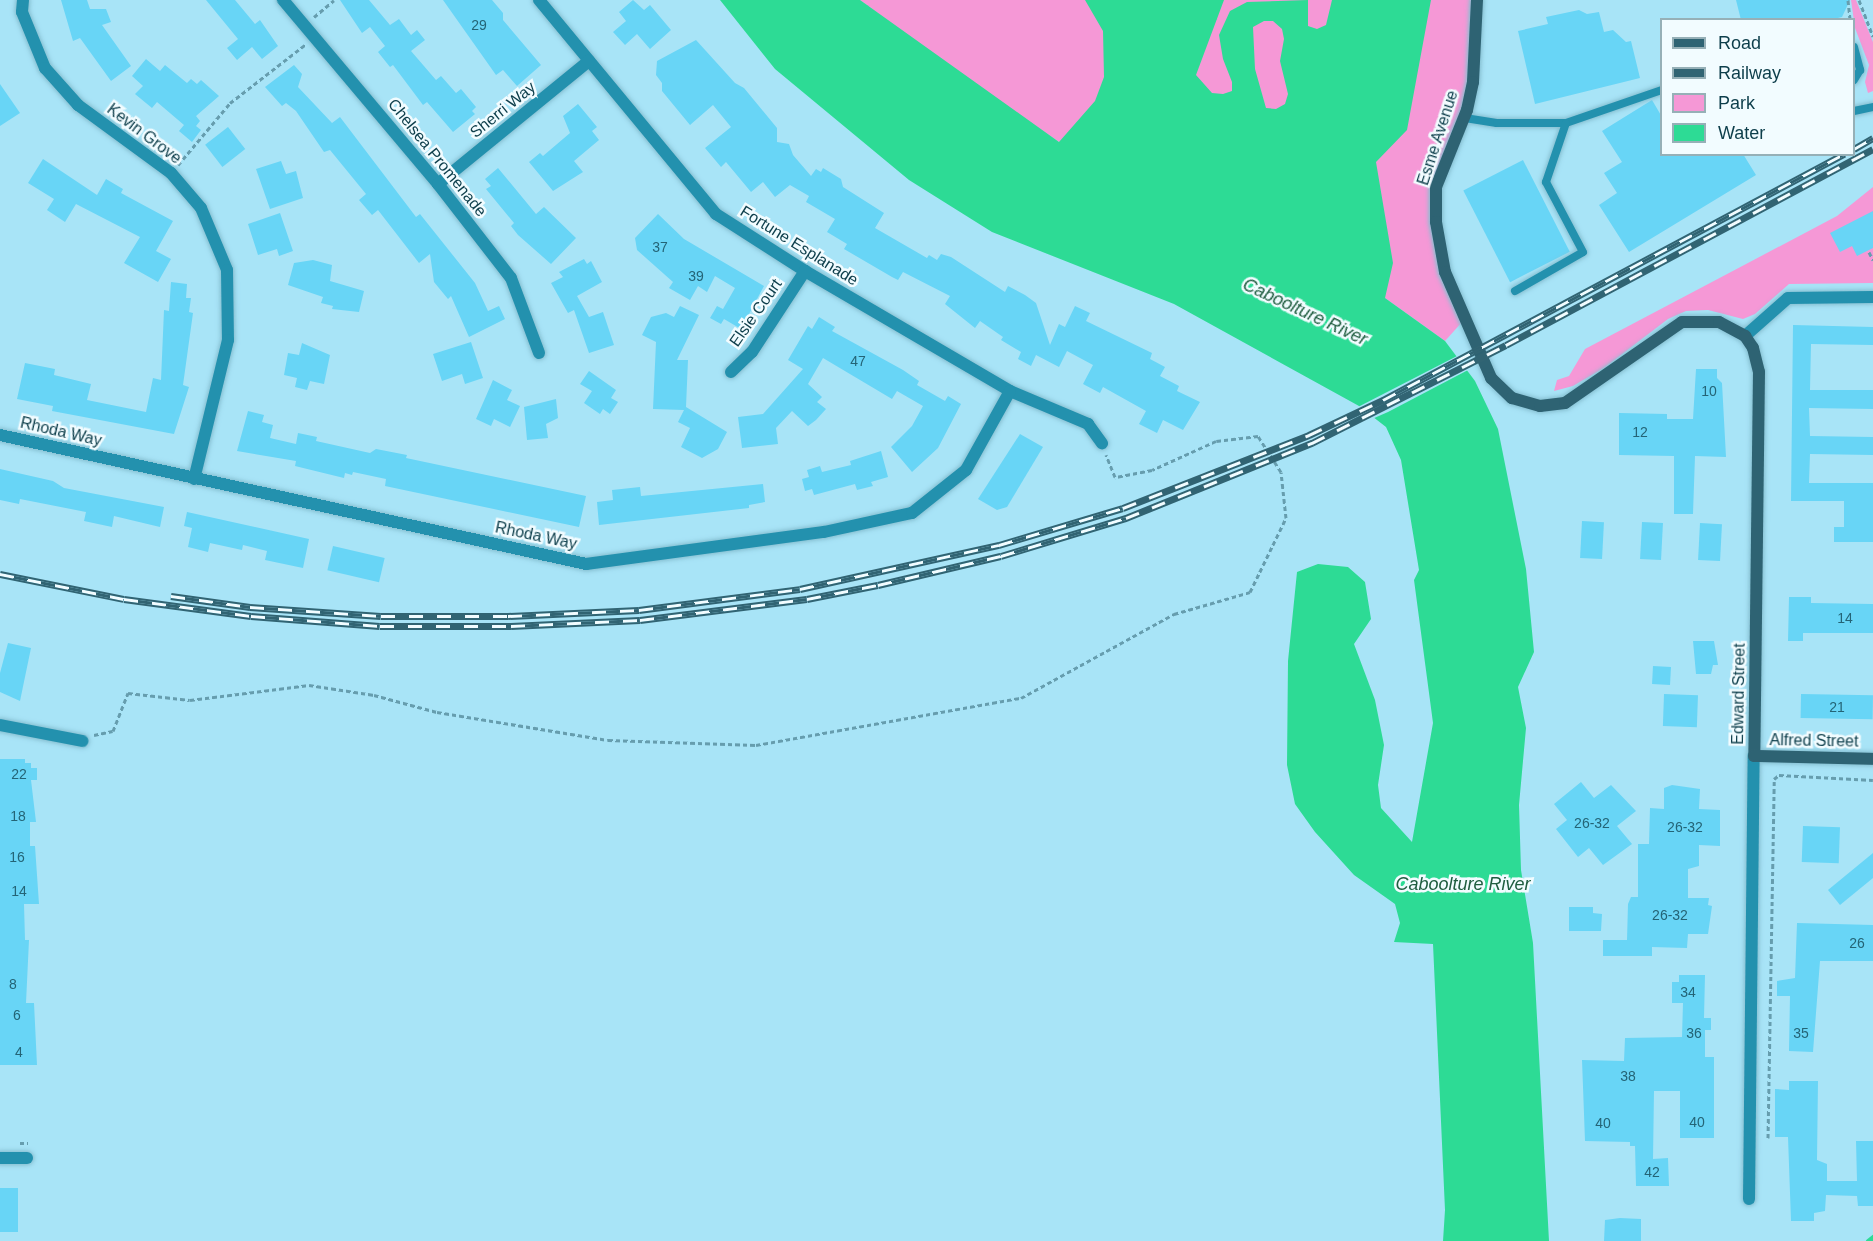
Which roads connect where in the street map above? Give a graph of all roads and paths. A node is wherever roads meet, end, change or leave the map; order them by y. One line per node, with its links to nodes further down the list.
1 (22, 0): 20 (street, Kevin Grove)
2 (283, 0): 9 (street, Chelsea Promenade)
3 (334, 0): 9 (path)
4 (539, 0): 13 (street, Fortune Esplanade)
5 (1477, 0): 18 (street, Esme Avenue)
6 (1848, 0): 8 (path)
7 (1859, 0): 10 (path)
8 (1851, 18)
9 (303, 26): 11 (street, Chelsea Promenade)
10 (1873, 36)
11 (315, 38): 20 (path); 21 (street, Chelsea Promenade)
12 (1855, 51): 14 (lane)
13 (589, 61): 21 (street, Sherri Way); 24 (street, Fortune Esplanade)
14 (1855, 78)
15 (1660, 91): 19 (lane)
16 (1873, 107): 17 (lane)
17 (1855, 111)
18 (1465, 118): 19 (lane); 27 (street, Esme Avenue)
19 (1566, 123): 25 (lane)
20 (171, 173): 33 (street, Kevin Grove)
21 (438, 184): 28 (street, Chelsea Promenade)
22 (1869, 252): 23 (path)
23 (1873, 260)
24 (805, 271): 29 (street, Elsie Court); 30 (street, Fortune Esplanade)
25 (1515, 291)
26 (1873, 297): 27 (street)
27 (1745, 336): 36 (street, Edward Street)
28 (539, 353)
29 (731, 372)
30 (1010, 390): 32 (street, Fortune Esplanade); 33 (street, Rhoda Way)
31 (0, 435): 33 (street, Rhoda Way)
32 (1102, 443): 35 (path)
33 (194, 479)
34 (0, 724): 35 (street)
35 (82, 741)
36 (1754, 756): 37 (street, Alfred Street); 42 (street, Edward Street)
37 (1873, 759)
38 (1873, 780): 39 (path)
39 (1768, 1138)
40 (0, 1158): 41 (street)
41 (27, 1158)
42 (1749, 1198)

